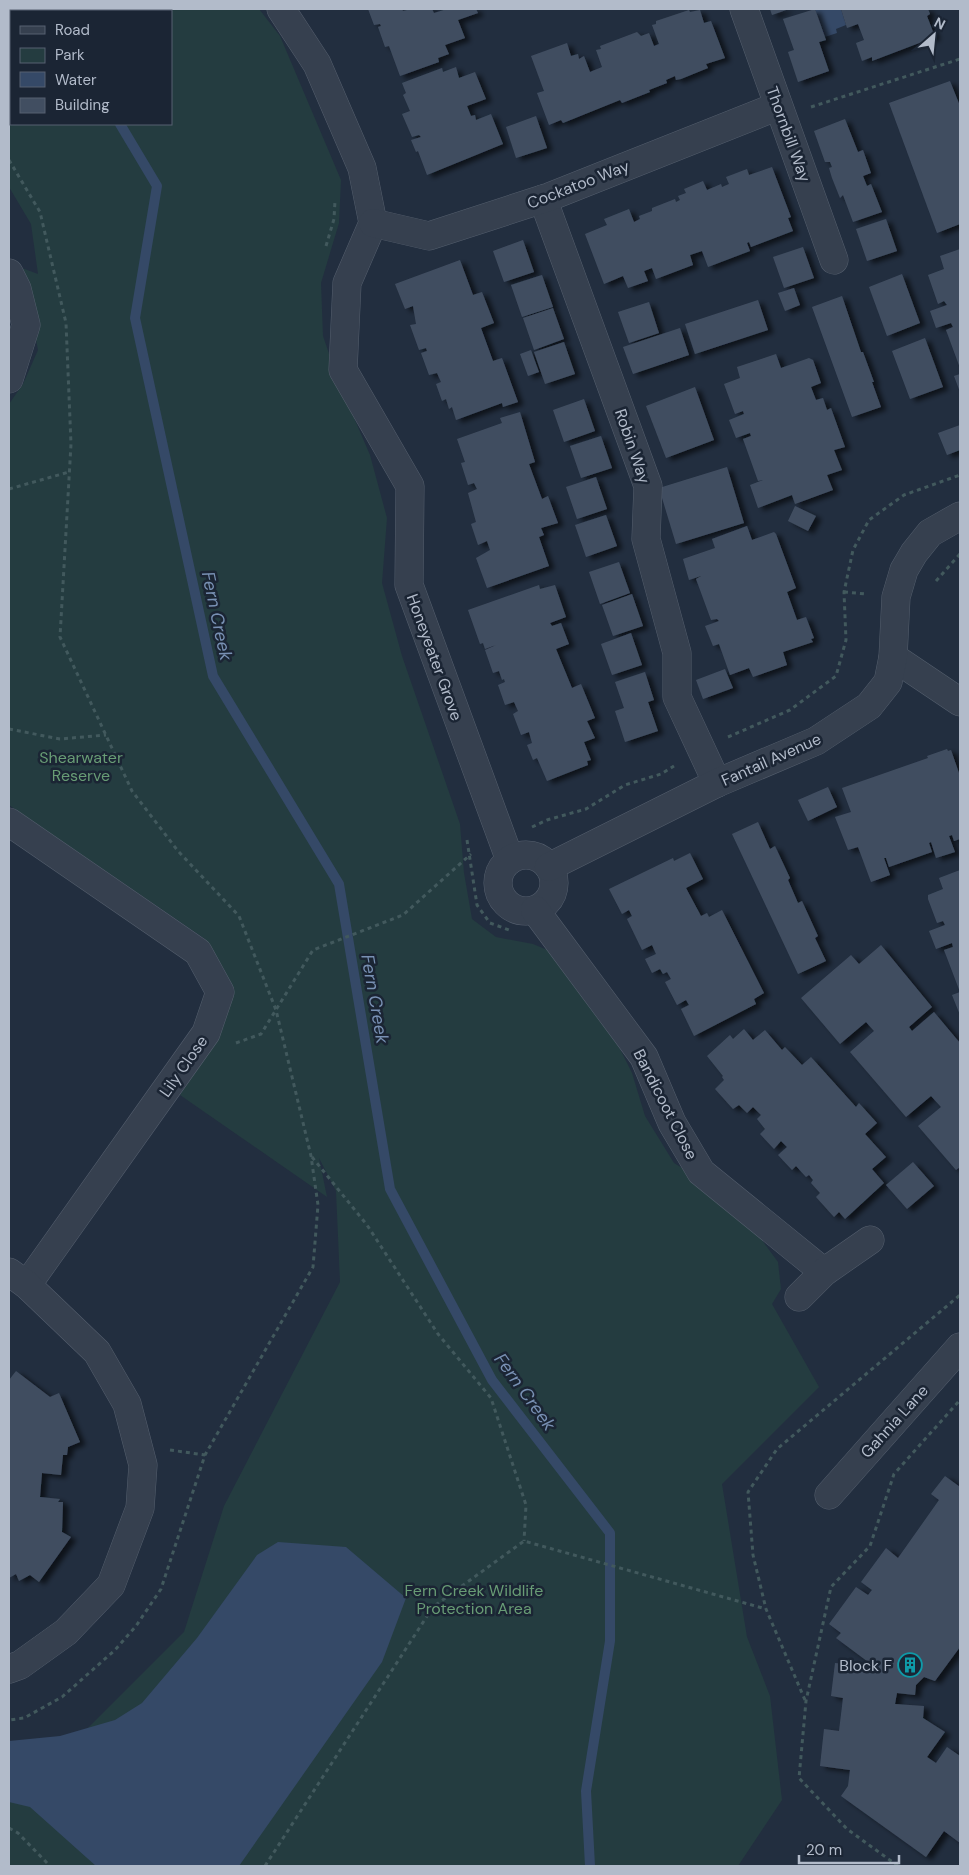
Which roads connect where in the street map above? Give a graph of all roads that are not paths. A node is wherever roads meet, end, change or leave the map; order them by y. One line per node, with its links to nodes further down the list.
1 (281, 9): 5 (street)
2 (744, 9): 3 (street, Thornbill Way)
3 (781, 111): 4 (street, Cockatoo Way); 6 (street, Thornbill Way)
4 (543, 199): 5 (street, Cockatoo Way); 12 (street, Robin Way)
5 (373, 222): 14 (street, Honeyeater Grove)
6 (834, 260)
7 (9, 273): 8 (street)
8 (9, 379)
9 (960, 516): 10 (street, Fantail Avenue)
10 (893, 656): 11 (street); 12 (street, Fantail Avenue)
11 (960, 702)
12 (717, 783): 15 (street, Fantail Avenue)
13 (9, 822): 19 (street, Lily Close)
14 (507, 851): 15 (street); 16 (street)
15 (549, 867): 16 (street)
16 (535, 910): 18 (street, Bandicoot Close)
17 (870, 1240): 18 (street)
18 (824, 1272): 20 (street)
19 (18, 1278): 23 (street)
20 (799, 1297)
21 (960, 1347): 22 (street, Gahnia Lane)
22 (829, 1495)
23 (9, 1669)

